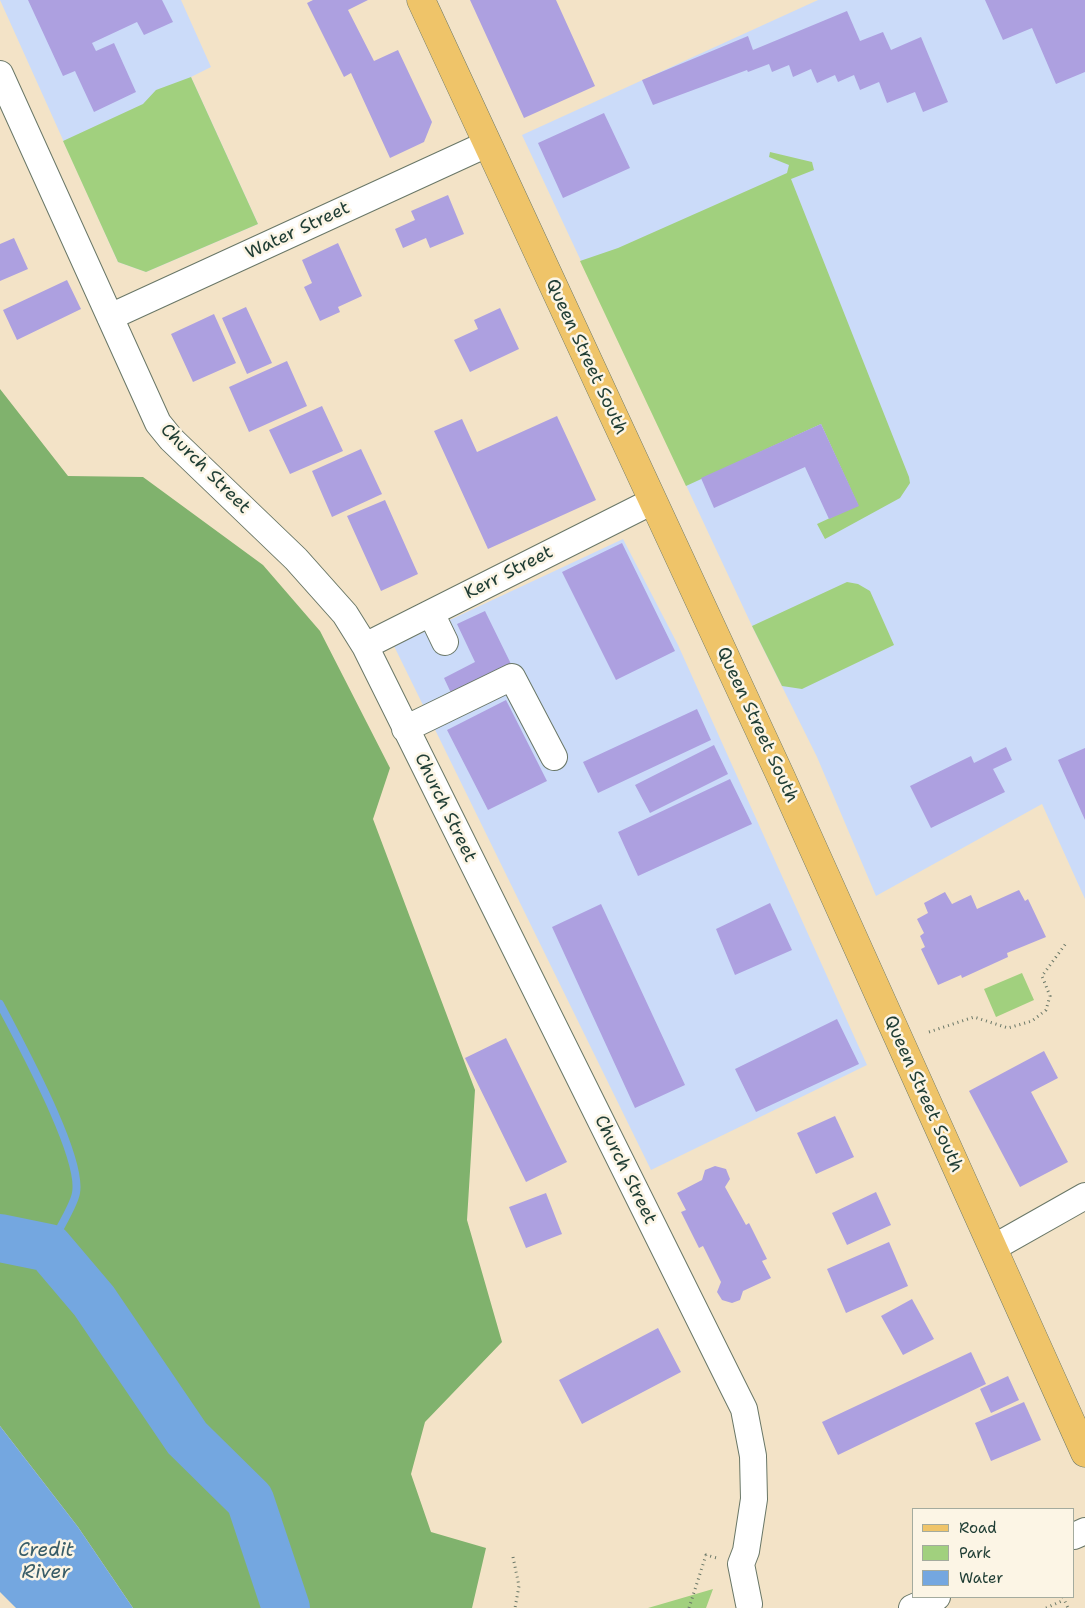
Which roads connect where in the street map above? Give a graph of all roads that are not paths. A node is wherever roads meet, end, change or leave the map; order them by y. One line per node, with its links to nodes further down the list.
1 (421, 0): 3 (main road, Queen Street South)
2 (0, 74): 4 (street, Church Street)
3 (487, 144): 4 (street, Water Street); 5 (main road, Queen Street South)
4 (110, 317): 8 (street, Church Street)
5 (654, 501): 6 (street, Kerr Street); 12 (main road, Queen Street South)
6 (431, 613): 7 (street); 8 (street, Kerr Street)
7 (445, 642)
8 (365, 646): 9 (street, Church Street)
9 (405, 729): 10 (street); 15 (street, Church Street)
10 (554, 758)
11 (1085, 1196): 12 (street)
12 (993, 1248): 13 (main road, Queen Street South)
13 (1085, 1453)
14 (935, 1598): 16 (street)
15 (749, 1607)
16 (912, 1608)

